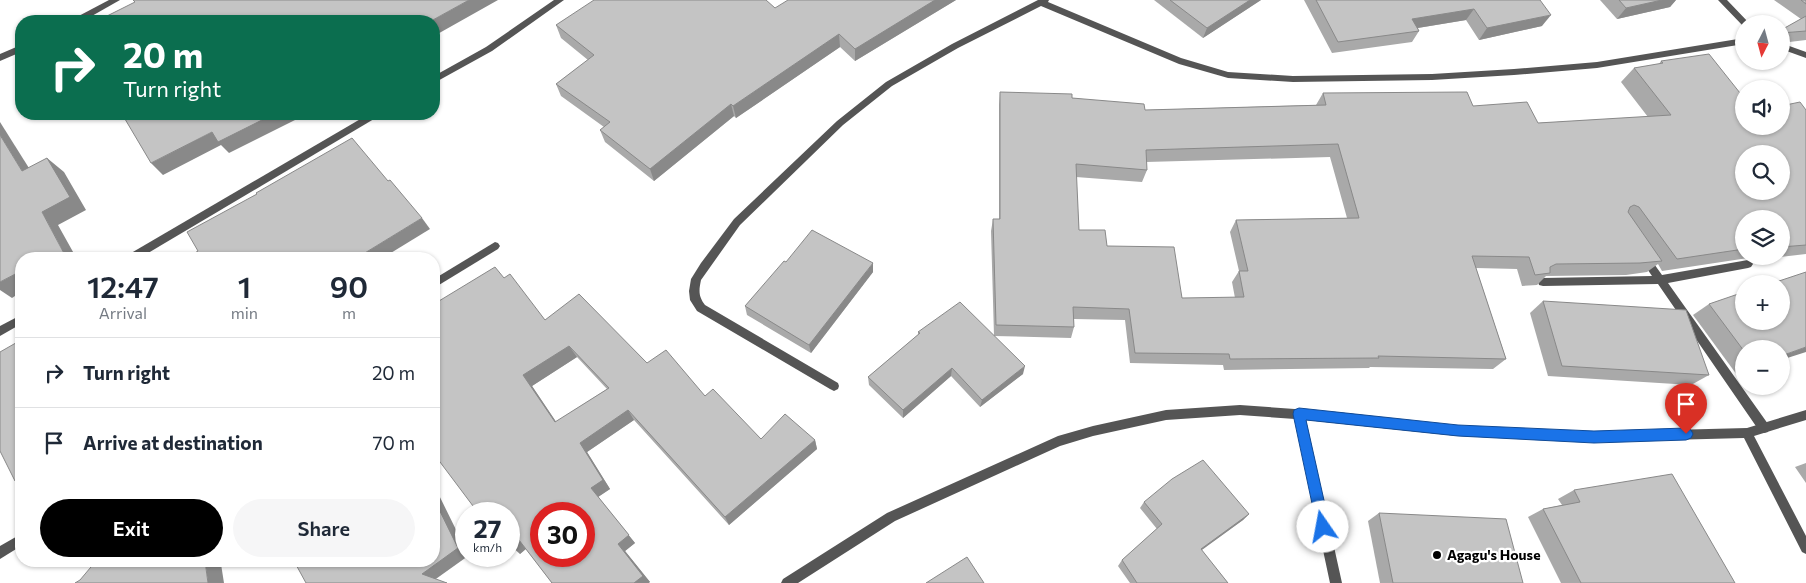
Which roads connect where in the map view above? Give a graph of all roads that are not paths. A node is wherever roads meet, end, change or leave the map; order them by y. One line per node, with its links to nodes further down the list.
1 (116, 0): 5 (street)
2 (560, 0): 12 (street)
3 (1722, 0): 6 (street)
4 (1044, 2): 7 (street); 23 (street)
5 (87, 15)
6 (1737, 15)
7 (1735, 42)
8 (1790, 49): 10 (street)
9 (15, 51): 11 (street)
10 (1806, 55)
11 (0, 58)
12 (440, 77)
13 (366, 120): 16 (street)
14 (495, 246): 18 (street)
15 (1638, 248): 19 (street)
16 (141, 252)
17 (1742, 265): 19 (street)
18 (440, 280)
19 (1660, 280): 20 (street); 26 (street)
20 (1543, 282)
21 (15, 322): 22 (street)
22 (0, 331)
23 (834, 386)
24 (1299, 414): 27 (street); 31 (street); 32 (street)
25 (1806, 416): 26 (street)
26 (1764, 428): 27 (street)
27 (1747, 434): 29 (street)
28 (15, 544): 30 (street)
29 (1806, 548)
30 (0, 553)
31 (787, 583)
32 (1336, 583)

